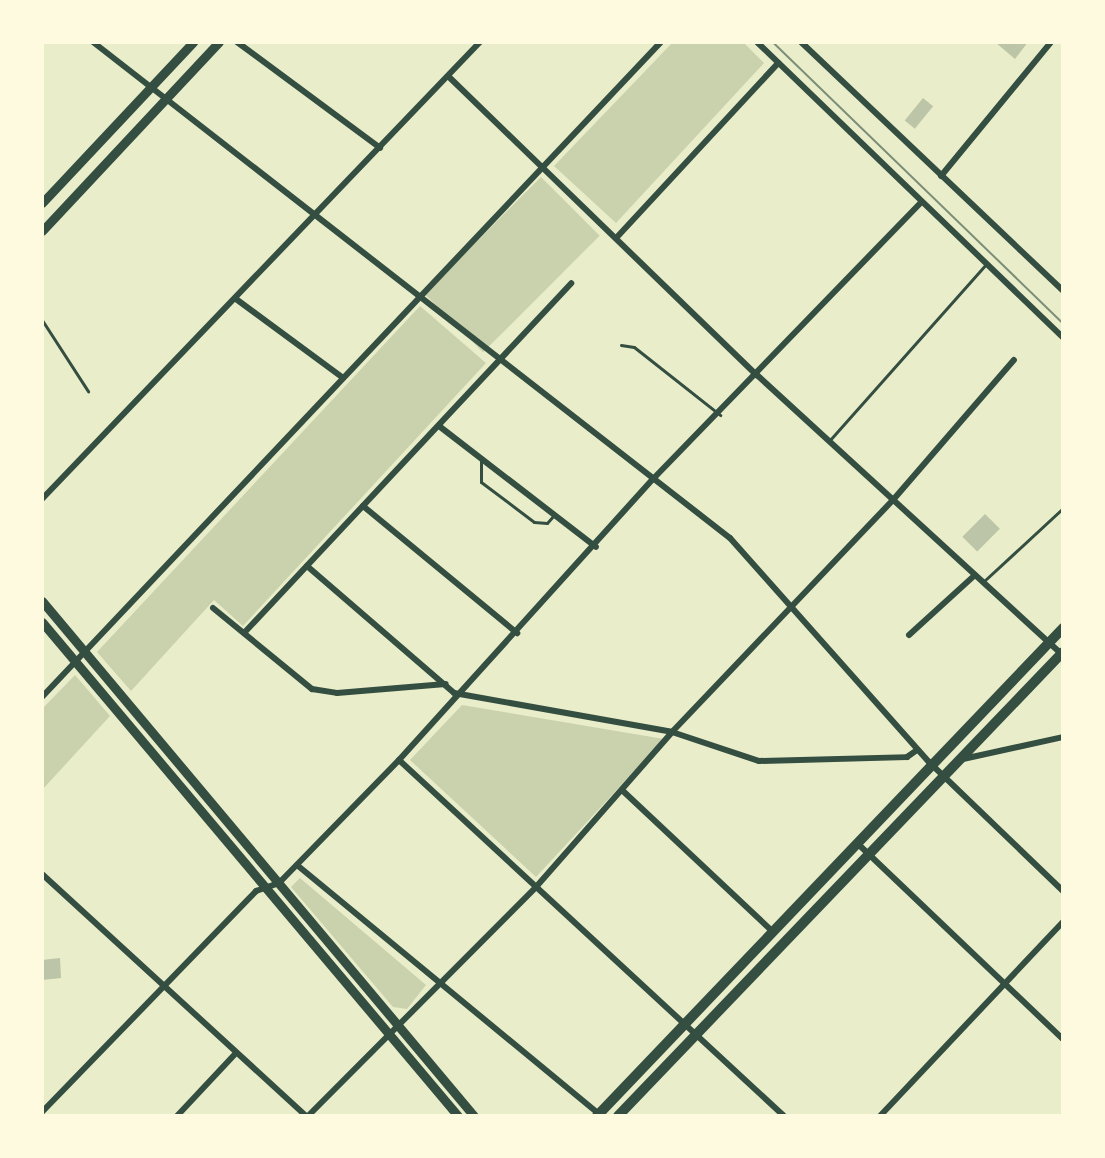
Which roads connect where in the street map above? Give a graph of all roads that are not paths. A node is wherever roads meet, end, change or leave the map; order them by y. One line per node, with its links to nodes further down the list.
1 (93, 42): 12 (street)
2 (193, 42): 12 (main road)
3 (219, 42): 13 (main road)
4 (237, 42): 14 (street)
5 (480, 42): 11 (street)
6 (661, 42): 15 (street)
7 (757, 42): 10 (street)
8 (801, 42): 16 (street)
9 (1051, 42): 16 (street)
10 (778, 63): 17 (street); 21 (street)
11 (448, 76): 14 (street); 15 (street)
12 (149, 90): 13 (street); 18 (main road)
13 (164, 102): 19 (street); 20 (main road)
14 (380, 148): 19 (street)
15 (542, 166): 21 (street); 25 (street)
16 (941, 176): 24 (street)
17 (921, 202): 22 (street); 32 (street)
18 (42, 203)
19 (315, 218): 25 (street); 26 (street)
20 (42, 231)
21 (618, 236): 32 (street)
22 (986, 263): 28 (street); 37 (lane)
23 (572, 282): 31 (street)
24 (1063, 291)
25 (419, 298): 31 (street); 33 (street)
26 (236, 299): 33 (street); 40 (street)
27 (42, 320): 34 (lane)
28 (1063, 338)
29 (621, 345): 35 (lane)
30 (1014, 360): 41 (street)
31 (500, 361): 36 (street); 39 (street)
32 (757, 375): 35 (street); 37 (street)
33 (343, 378): 58 (street)
34 (88, 391)
35 (720, 415): 39 (street)
36 (439, 426): 38 (street); 42 (street)
37 (829, 441): 41 (street)
38 (482, 459): 44 (street); 44 (lane)
39 (653, 478): 45 (street); 50 (street)
40 (42, 499)
41 (893, 500): 47 (street); 50 (street)
42 (363, 506): 46 (street); 55 (street)
43 (1063, 508): 48 (lane)
44 (555, 515): 45 (street)
45 (596, 547): 55 (street)
46 (307, 566): 54 (street); 61 (street)
47 (975, 575): 48 (street); 56 (street)
48 (983, 583): 57 (street)
49 (42, 601): 58 (main road)
50 (790, 605): 64 (street); 66 (street)
51 (213, 608): 54 (street)
52 (42, 622): 60 (main road)
53 (1063, 628): 57 (highway)
54 (244, 633): 61 (street)
55 (517, 633): 62 (street)
56 (909, 635)
57 (1049, 644): 59 (street); 69 (highway)
58 (84, 652): 60 (street); 76 (main road)
59 (1062, 653): 68 (highway)
60 (75, 662): 63 (street); 78 (main road)
61 (446, 684): 62 (street)
62 (454, 693): 64 (street); 67 (street)
63 (42, 696)
64 (672, 732): 66 (street); 71 (street)
65 (1063, 737): 68 (street)
66 (917, 750): 69 (street)
67 (399, 760): 74 (street); 77 (street)
68 (954, 761): 70 (highway)
69 (929, 762): 70 (street); 72 (highway)
70 (943, 772): 73 (highway); 79 (street)
71 (623, 792): 77 (street); 81 (street)
72 (854, 841): 73 (street); 81 (highway)
73 (868, 852): 84 (street); 88 (highway)
74 (297, 865): 76 (street); 82 (street)
75 (42, 874): 83 (street)
76 (279, 883): 78 (street); 86 (main road)
77 (536, 887): 82 (street); 85 (street)
78 (266, 888): 83 (street); 87 (main road)
79 (1063, 891)
80 (1063, 922): 84 (street)
81 (772, 931): 85 (highway)
82 (438, 983): 86 (street); 92 (street)
83 (164, 986): 90 (street); 91 (street)
84 (1004, 986): 89 (street); 99 (street)
85 (683, 1022): 88 (street); 92 (highway)
86 (398, 1025): 87 (street); 96 (main road)
87 (389, 1034): 94 (street); 95 (main road)
88 (697, 1034): 97 (highway); 98 (street)
89 (1063, 1039)
90 (236, 1053): 93 (street); 94 (street)
91 (42, 1112)
92 (598, 1115)
93 (177, 1116)
94 (307, 1116)
95 (458, 1116)
96 (474, 1116)
97 (618, 1116)
98 (784, 1116)
99 (880, 1116)

